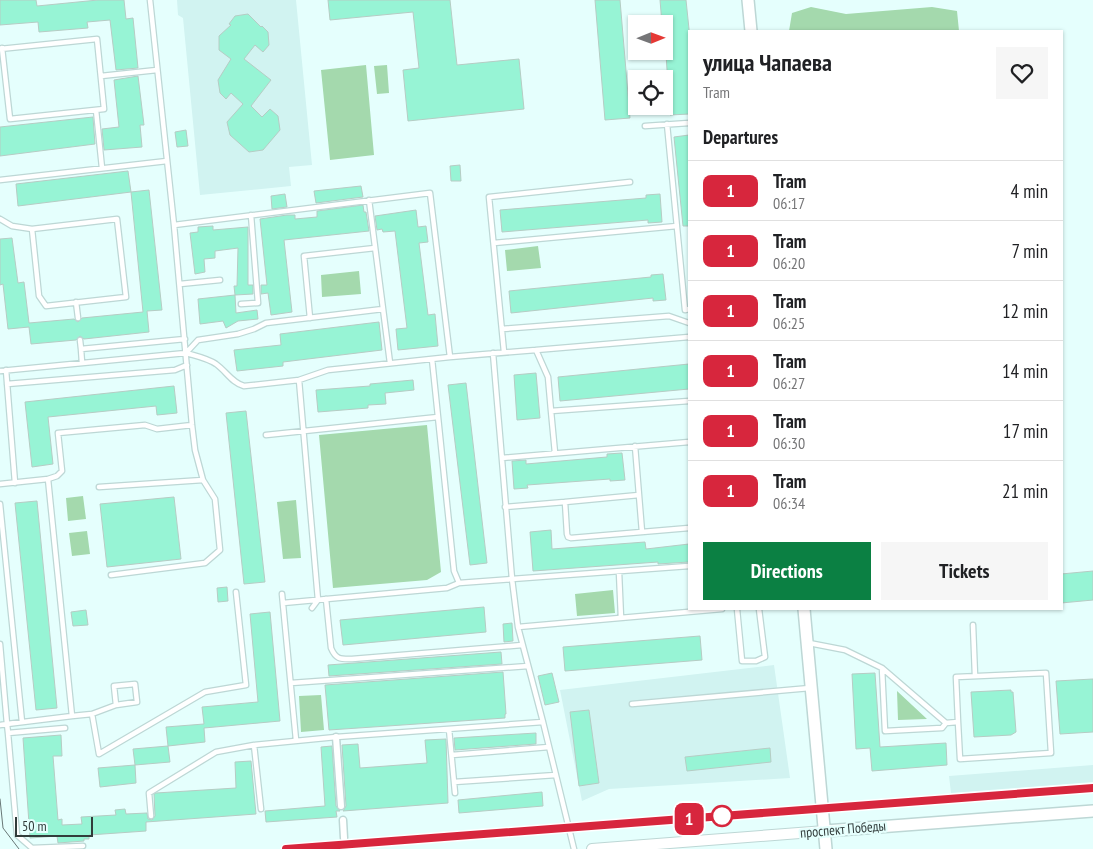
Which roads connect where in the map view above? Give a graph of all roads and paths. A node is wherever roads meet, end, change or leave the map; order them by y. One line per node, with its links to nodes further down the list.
1 (150, 0): 5 (lane)
2 (748, 0): 3 (main road)
3 (751, 30)
4 (1, 49): 6 (lane); 7 (lane)
5 (158, 70): 6 (lane); 11 (lane)
6 (101, 76): 7 (lane)
7 (96, 110): 12 (lane)
8 (688, 123): 9 (lane)
9 (667, 124): 10 (lane); 19 (lane)
10 (645, 126)
11 (167, 161): 12 (lane); 18 (lane)
12 (102, 168): 13 (lane)
13 (0, 180)
14 (630, 182): 21 (lane)
15 (370, 200): 16 (lane); 22 (lane); 41 (lane)
16 (251, 215): 18 (lane); 26 (lane)
17 (0, 219): 20 (lane)
18 (174, 224): 24 (lane)
19 (677, 226): 21 (lane); 28 (lane)
20 (32, 229): 25 (lane); 25 (lane)
21 (494, 243): 32 (lane)
22 (375, 248): 27 (lane); 30 (lane)
23 (220, 280): 24 (lane)
24 (180, 284): 34 (lane)
25 (76, 302): 29 (lane)
26 (241, 304)
27 (383, 309): 30 (lane); 44 (lane)
28 (688, 309)
29 (78, 318)
30 (310, 318): 39 (lane)
31 (688, 323): 32 (lane)
32 (502, 329): 38 (lane)
33 (688, 337): 37 (lane)
34 (185, 338): 36 (lane); 39 (lane)
35 (80, 340): 36 (lane)
36 (81, 349): 43 (lane)
37 (536, 350): 38 (lane); 50 (lane)
38 (504, 352): 40 (lane)
39 (186, 353): 43 (lane); 45 (lane); 47 (lane)
40 (493, 353): 41 (lane); 58 (lane)
41 (450, 357): 42 (lane)
42 (432, 359): 44 (lane); 51 (lane)
43 (82, 363): 46 (lane)
44 (390, 363): 47 (lane)
45 (187, 365): 48 (lane); 52 (lane)
46 (3, 371): 48 (lane)
47 (300, 380): 53 (lane)
48 (7, 384): 61 (lane)
49 (688, 401): 50 (lane)
50 (551, 411): 57 (lane)
51 (438, 417): 53 (lane); 74 (lane)
52 (192, 425): 59 (lane); 60 (lane)
53 (304, 431): 54 (lane); 78 (lane)
54 (266, 435)
55 (688, 442): 56 (lane)
56 (635, 446): 57 (lane); 64 (lane)
57 (555, 453): 58 (lane)
58 (502, 458): 67 (lane)
59 (48, 479): 61 (lane); 99 (lane)
60 (203, 480): 63 (lane); 72 (lane)
61 (15, 483): 62 (lane)
62 (0, 484)
63 (99, 488)
64 (639, 495): 65 (lane); 69 (lane)
65 (565, 502): 67 (lane); 69 (lane)
66 (0, 504): 100 (lane)
67 (505, 507): 73 (lane)
68 (688, 528): 69 (lane)
69 (642, 532)
70 (688, 566): 71 (lane)
71 (618, 572): 73 (lane); 85 (lane)
72 (111, 575)
73 (512, 579): 74 (lane); 87 (lane)
74 (459, 582): 77 (lane)
75 (236, 592): 98 (lane)
76 (282, 594): 79 (lane)
77 (326, 599): 78 (lane); 90 (lane)
78 (318, 600): 79 (lane); 80 (lane)
79 (283, 603): 94 (lane)
80 (312, 608)
81 (711, 610): 85 (lane)
82 (737, 610): 83 (lane)
83 (759, 610)
84 (804, 610): 88 (main road)
85 (621, 618): 87 (lane)
86 (973, 625): 93 (lane)
87 (518, 627): 90 (lane)
88 (808, 643): 92 (lane); 95 (main road)
89 (0, 644): 104 (lane)
90 (522, 645): 91 (lane)
91 (528, 666): 94 (lane); 101 (lane)
92 (882, 668): 102 (lane); 102 (lane)
93 (975, 676): 103 (lane); 103 (lane)
94 (291, 683): 110 (lane)
95 (812, 688): 97 (lane); 122 (main road)
96 (116, 704): 96 (lane); 98 (lane)
97 (632, 704)
98 (92, 714): 99 (lane)
99 (72, 716): 100 (lane)
100 (22, 722): 104 (lane)
101 (543, 722): 107 (lane); 112 (lane)
102 (946, 722): 103 (lane)
103 (958, 722)
104 (8, 724): 105 (lane); 108 (lane)
105 (0, 725)
106 (65, 728): 108 (lane)
107 (449, 729): 109 (lane); 113 (lane)
108 (8, 733): 125 (lane)
109 (336, 736): 110 (lane); 117 (street)
110 (296, 740): 111 (lane)
111 (254, 745): 118 (lane); 120 (lane)
112 (549, 747): 113 (lane); 114 (lane)
113 (452, 755): 115 (lane)
114 (556, 775): 115 (lane); 126 (lane)
115 (454, 782): 116 (lane)
116 (454, 793)
117 (341, 806)
118 (261, 809)
119 (1093, 811): 122 (main road, проспект Победы)
120 (151, 816)
121 (342, 820): 123 (street)
122 (825, 831): 124 (street, проспект Победы); 128 (main road)
123 (344, 838)
124 (689, 845): 127 (street, проспект Победы)
125 (83, 846)
126 (574, 849)
127 (592, 849)
128 (826, 849)

